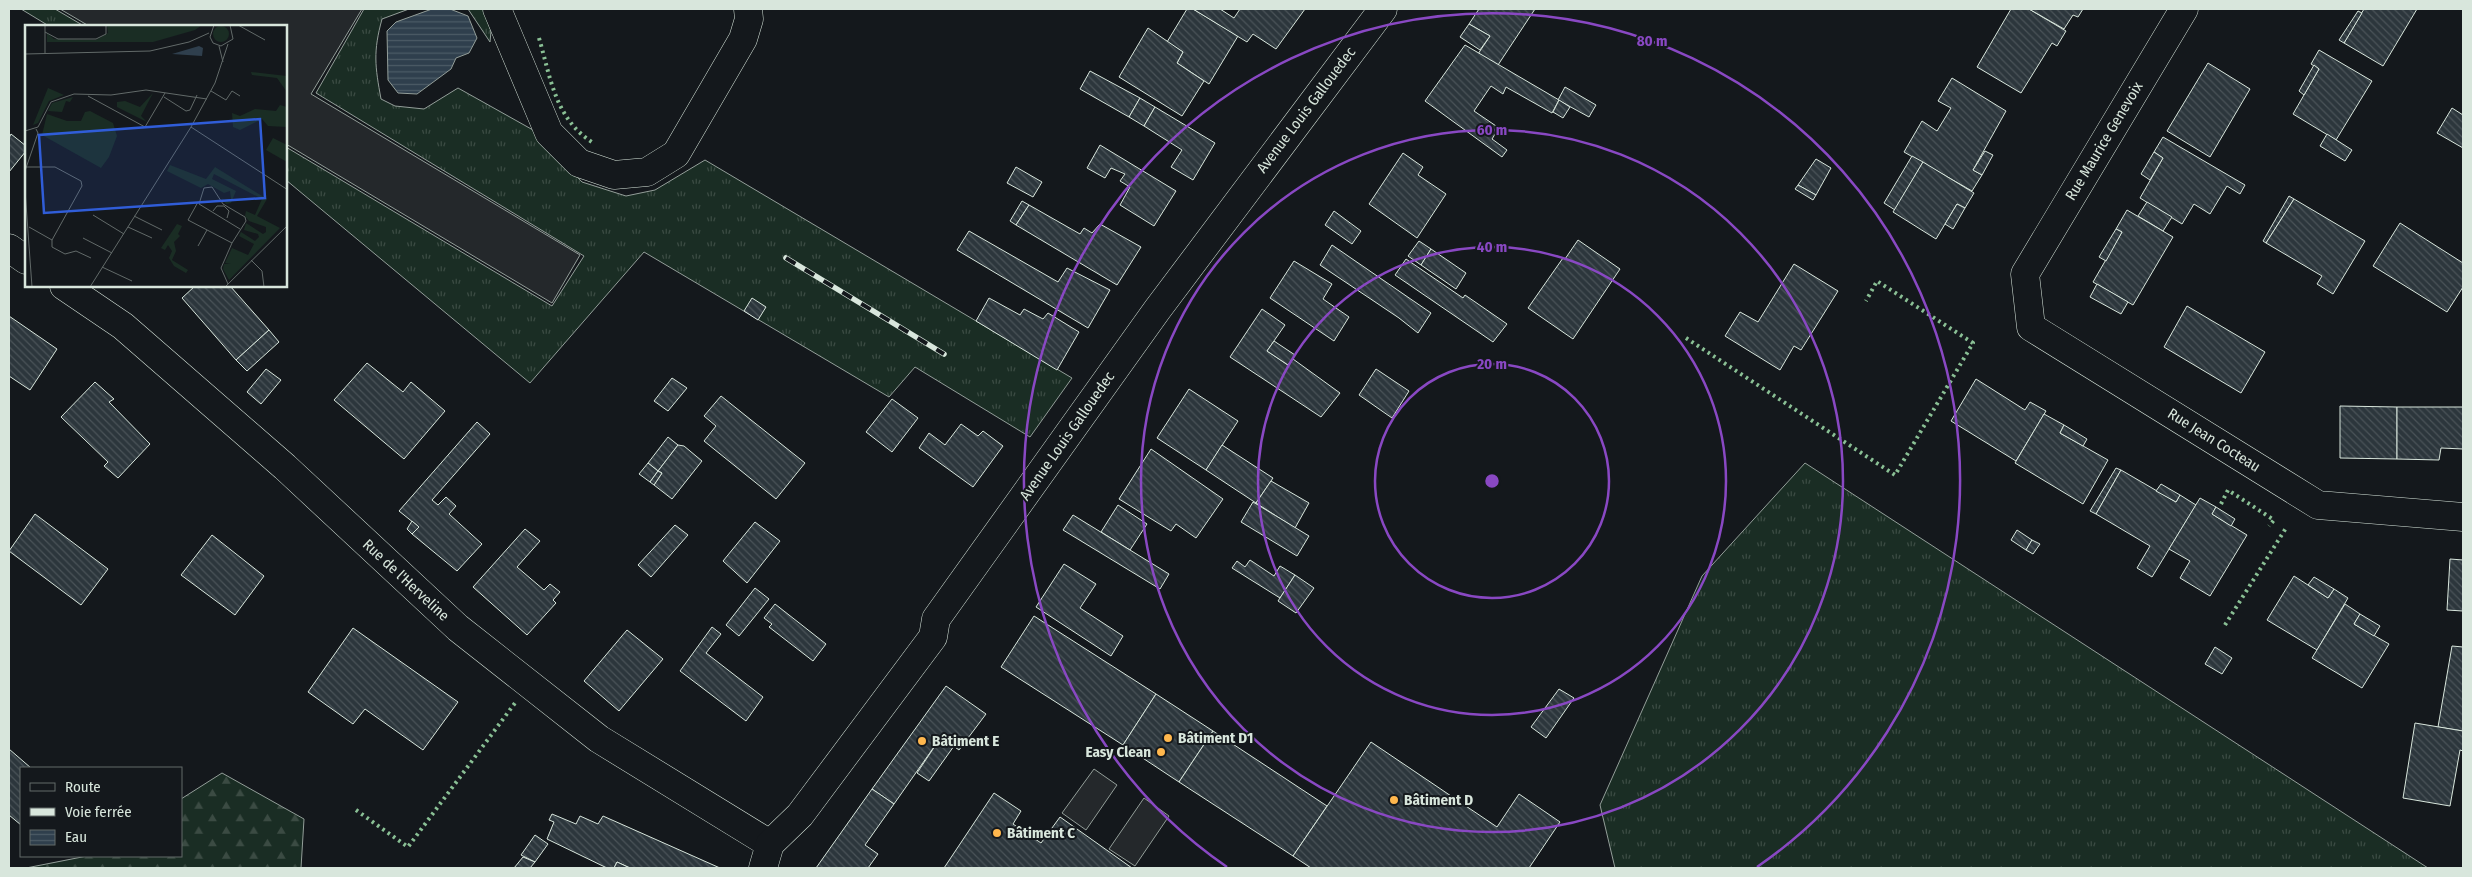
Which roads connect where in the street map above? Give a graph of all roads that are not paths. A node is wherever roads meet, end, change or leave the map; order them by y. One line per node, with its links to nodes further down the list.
1 (497, 9): 2 (street)
2 (748, 9)
3 (1383, 9): 10 (street, Avenue Louis Gallouedec)
4 (2184, 9): 7 (street, Rue Maurice Genevoix)
5 (9, 248): 6 (street)
6 (25, 259)
7 (2025, 274): 9 (street, Rue Jean Cocteau)
8 (67, 288): 10 (street, Rue de l'Herveline)
9 (2463, 517)
10 (766, 856)

